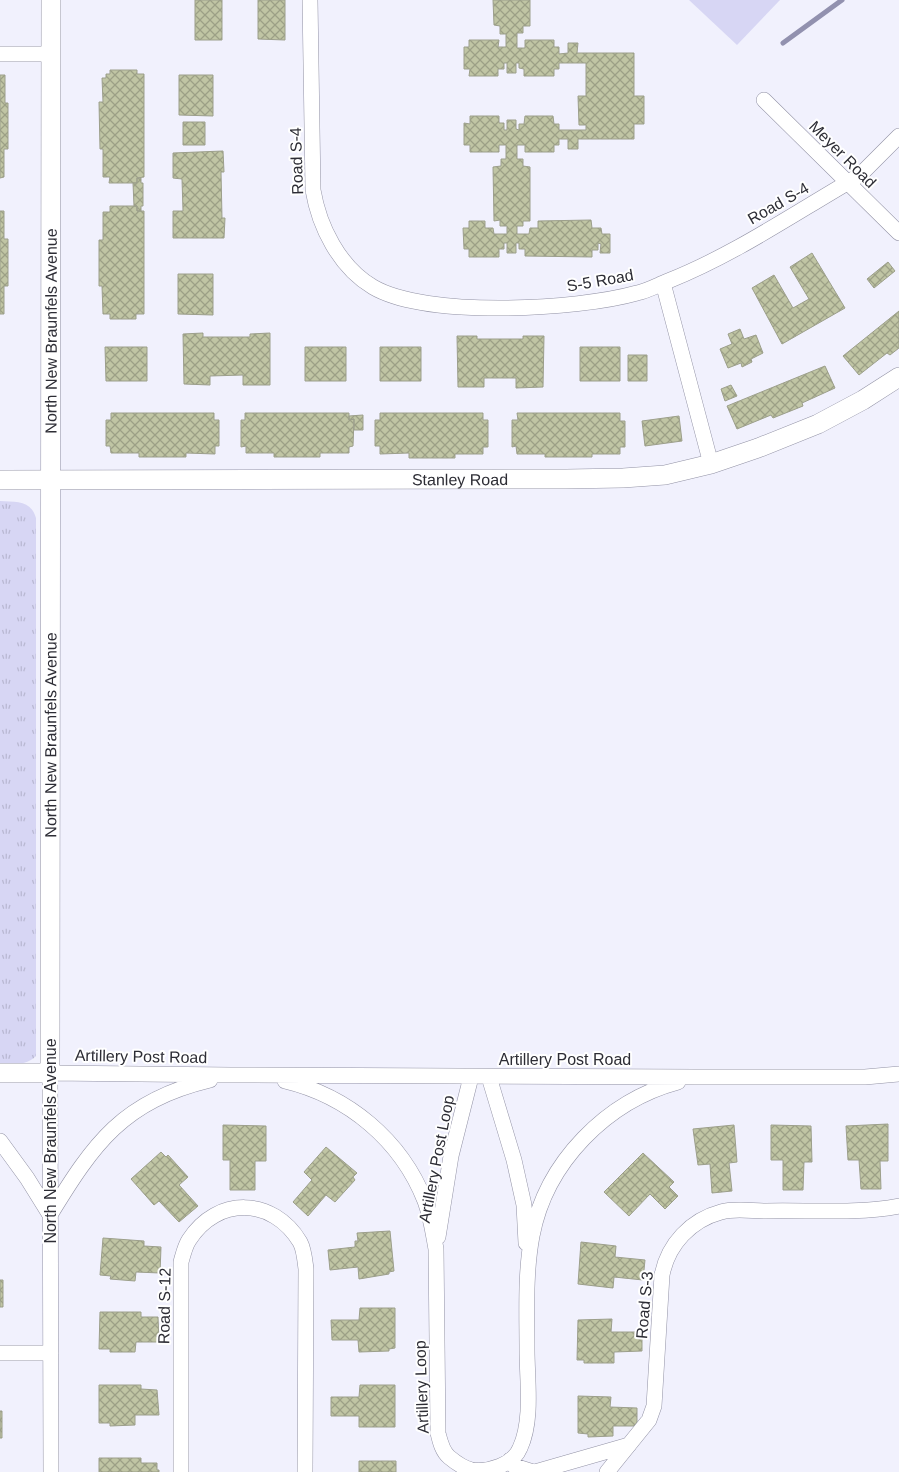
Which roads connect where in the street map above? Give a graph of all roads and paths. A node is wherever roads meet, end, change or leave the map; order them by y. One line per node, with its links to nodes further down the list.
1 (51, 0): 4 (street, North New Braunfels Avenue)
2 (310, 0): 10 (street, Road S-4)
3 (0, 54): 4 (street)
4 (51, 54): 13 (street, North New Braunfels Avenue)
5 (764, 100): 7 (street, Meyer Road)
6 (899, 136): 7 (street, Road S-4)
7 (847, 183): 8 (street, Meyer Road); 9 (street, Road S-4)
8 (899, 233)
9 (663, 283): 10 (street, S-5 Road); 12 (street)
10 (385, 293)
11 (899, 377): 12 (street, Stanley Road)
12 (711, 464): 13 (street, Stanley Road)
13 (51, 479): 14 (street, Stanley Road); 16 (street, North New Braunfels Avenue)
14 (0, 480)
15 (0, 1073): 16 (street)
16 (50, 1073): 18 (street, Artillery Post Road); 25 (street, North New Braunfels Avenue)
17 (899, 1074): 22 (street, Artillery Post Road)
18 (231, 1075): 19 (street, Artillery Post Road); 25 (street, Artillery Post Road)
19 (264, 1075): 20 (street, Artillery Post Road); 26 (street, Artillery Loop)
20 (471, 1077): 21 (street, Artillery Post Road); 26 (street, Artillery Post Loop)
21 (489, 1077): 22 (street, Artillery Post Road); 27 (street)
22 (695, 1077): 27 (street)
23 (0, 1141): 25 (street)
24 (899, 1206): 30 (street, Road S-3)
25 (50, 1215): 29 (street, North New Braunfels Avenue)
26 (436, 1250): 32 (street, Artillery Loop)
27 (528, 1264): 31 (street)
28 (0, 1353): 29 (street)
29 (51, 1353): 33 (street, North New Braunfels Avenue)
30 (629, 1445): 36 (street); 37 (street, Road S-3)
31 (510, 1460): 32 (street, Artillery Loop); 36 (street)
32 (460, 1469)
33 (51, 1472)
34 (180, 1472): 35 (street, Road S-12)
35 (305, 1472)
36 (534, 1472)
37 (607, 1472)

